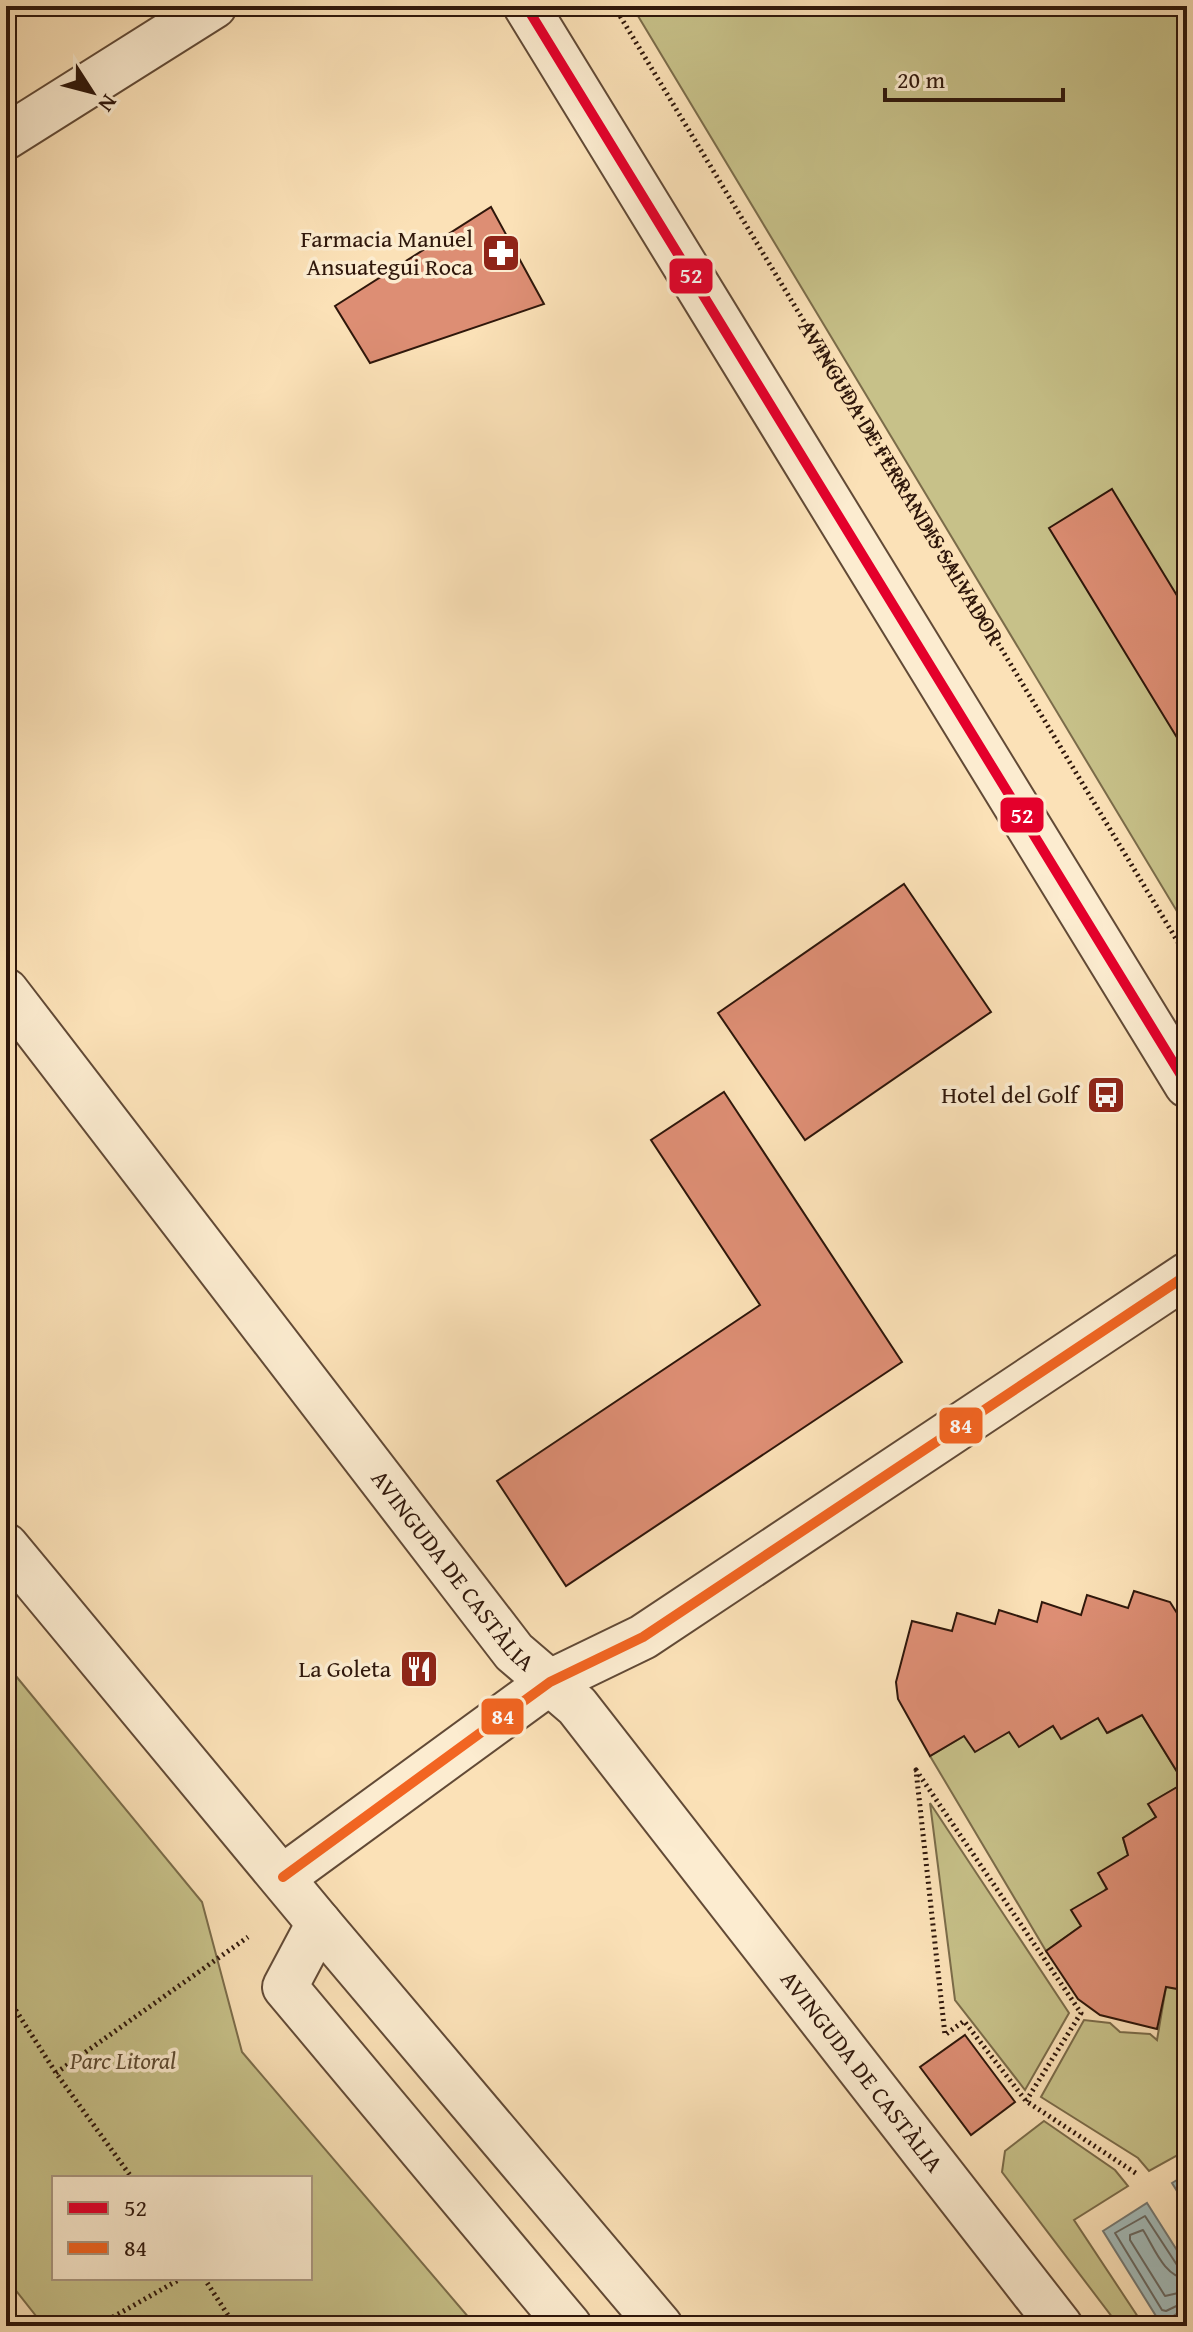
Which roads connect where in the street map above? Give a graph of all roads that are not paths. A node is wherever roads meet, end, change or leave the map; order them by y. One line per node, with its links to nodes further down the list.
1 (214, 6): 3 (street)
2 (526, 6): 5 (street)
3 (6, 137)
4 (6, 991): 8 (street, AVINGUDA DE CASTÀLIA)
5 (1187, 1085)
6 (1187, 1275): 8 (street)
7 (6, 1546): 9 (street)
8 (550, 1682): 9 (street); 13 (street, AVINGUDA DE CASTÀLIA)
9 (283, 1877): 10 (street)
10 (319, 1923): 11 (street); 12 (street)
11 (569, 2326)
12 (660, 2326)
13 (1060, 2326)

